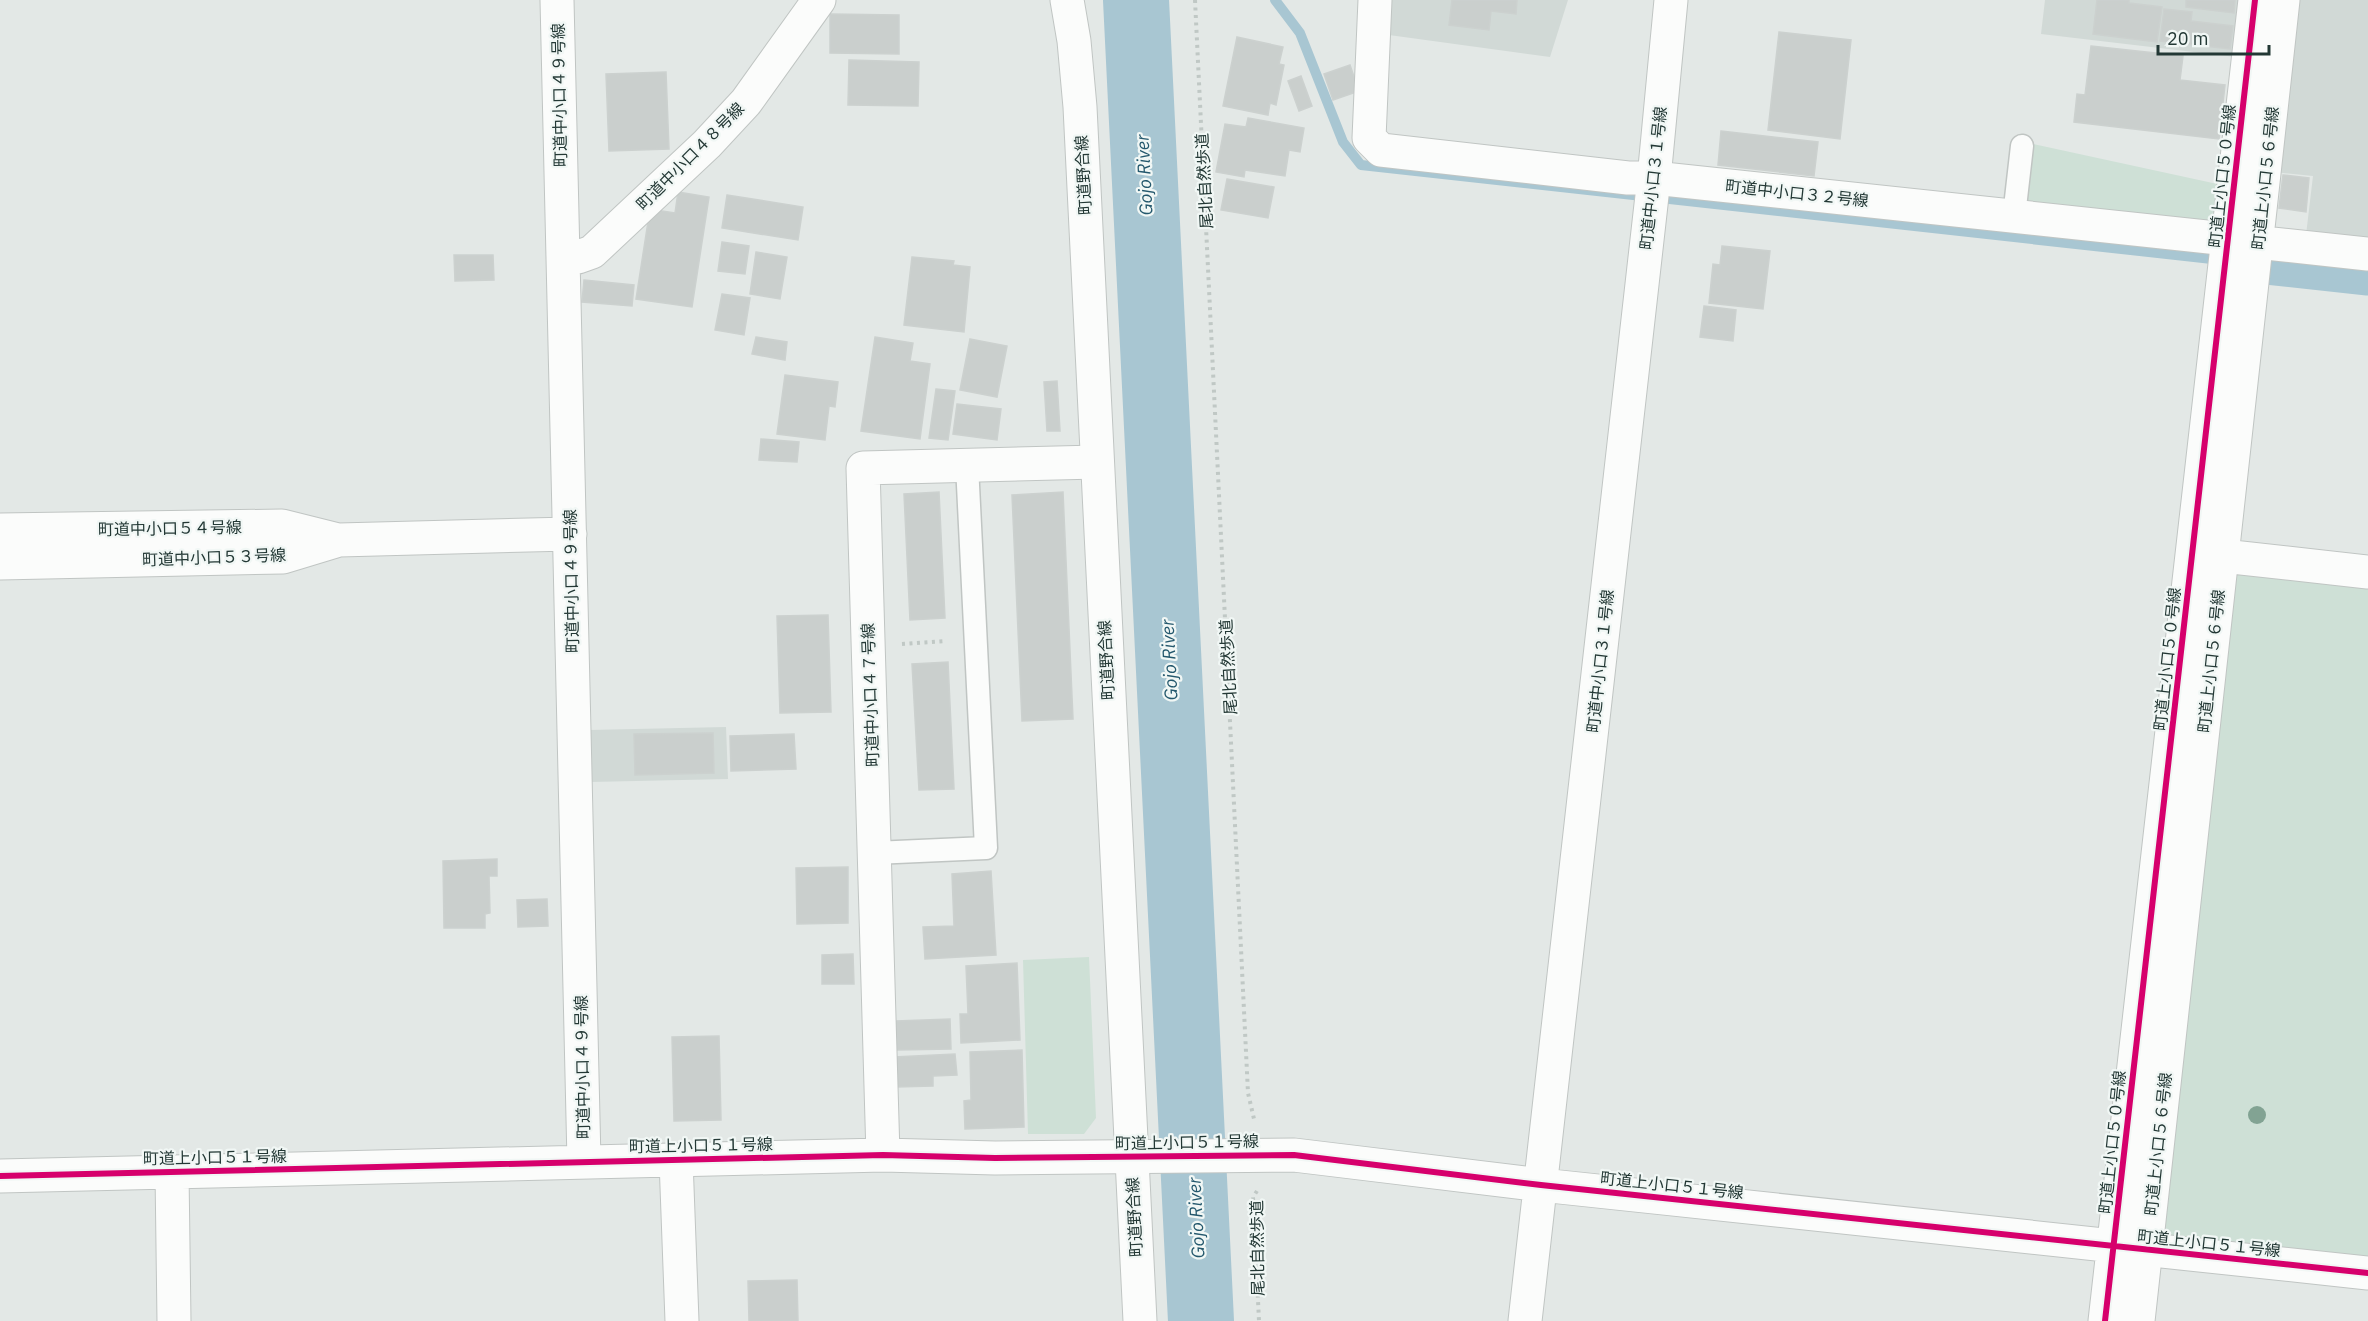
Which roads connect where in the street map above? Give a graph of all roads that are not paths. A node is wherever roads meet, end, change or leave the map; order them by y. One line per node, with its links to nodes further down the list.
1 (557, 0): 13 (street, 町道中小口４９号線)
2 (819, 0): 13 (street, 町道中小口４８号線)
3 (1067, 0): 14 (street, 町道野合線)
4 (1375, 0): 9 (street, 町道中小口３２号線)
5 (1671, 0): 9 (street, 町道中小口３１号線)
6 (2255, 0): 11 (street, 町道上小口５０号線)
7 (2283, 0): 11 (street, 町道上小口５６号線)
8 (2022, 146): 10 (lane)
9 (1654, 178): 10 (street, 町道中小口３２号線); 29 (street, 町道中小口３１号線)
10 (2014, 216): 11 (street, 町道中小口３２号線)
11 (2243, 241): 12 (street, 町道中小口３２号線); 19 (street, 町道上小口５６号線)
12 (2368, 254)
13 (563, 258): 17 (street, 町道中小口４９号線)
14 (1097, 462): 15 (street, 町道中小口４７号線); 24 (street, 町道野合線)
15 (967, 465): 22 (street, 町道中小口４７号線); 22 (lane)
16 (0, 530): 18 (street, 町道中小口５４号線)
17 (570, 534): 18 (street, 町道中小口５３号線); 26 (street, 町道中小口４９号線)
18 (339, 540): 20 (street, 町道中小口５３号線)
19 (2208, 552): 21 (street); 30 (street, 町道上小口５０号線); 31 (street, 町道上小口５６号線)
20 (0, 563)
21 (2368, 572)
22 (874, 854): 23 (street, 町道中小口４７号線)
23 (883, 1155): 24 (street, 町道上小口５１号線); 25 (street, 町道上小口５１号線)
24 (1139, 1157): 29 (street, 町道上小口５１号線); 35 (street, 町道野合線)
25 (676, 1160): 26 (street, 町道上小口５１号線); 34 (street)
26 (584, 1161): 27 (street, 町道上小口５１号線)
27 (171, 1172): 28 (street, 町道上小口５１号線); 33 (street)
28 (0, 1176)
29 (1541, 1185): 30 (street, 町道上小口５１号線); 36 (street, 町道中小口３１号線)
30 (2114, 1247): 31 (street, 町道上小口５１号線); 37 (street, 町道上小口５０号線)
31 (2146, 1250): 32 (street, 町道上小口５１号線); 38 (street, 町道上小口５６号線)
32 (2368, 1273)
33 (174, 1321)
34 (682, 1321)
35 (1140, 1321)
36 (1525, 1321)
37 (2105, 1321)
38 (2138, 1321)

